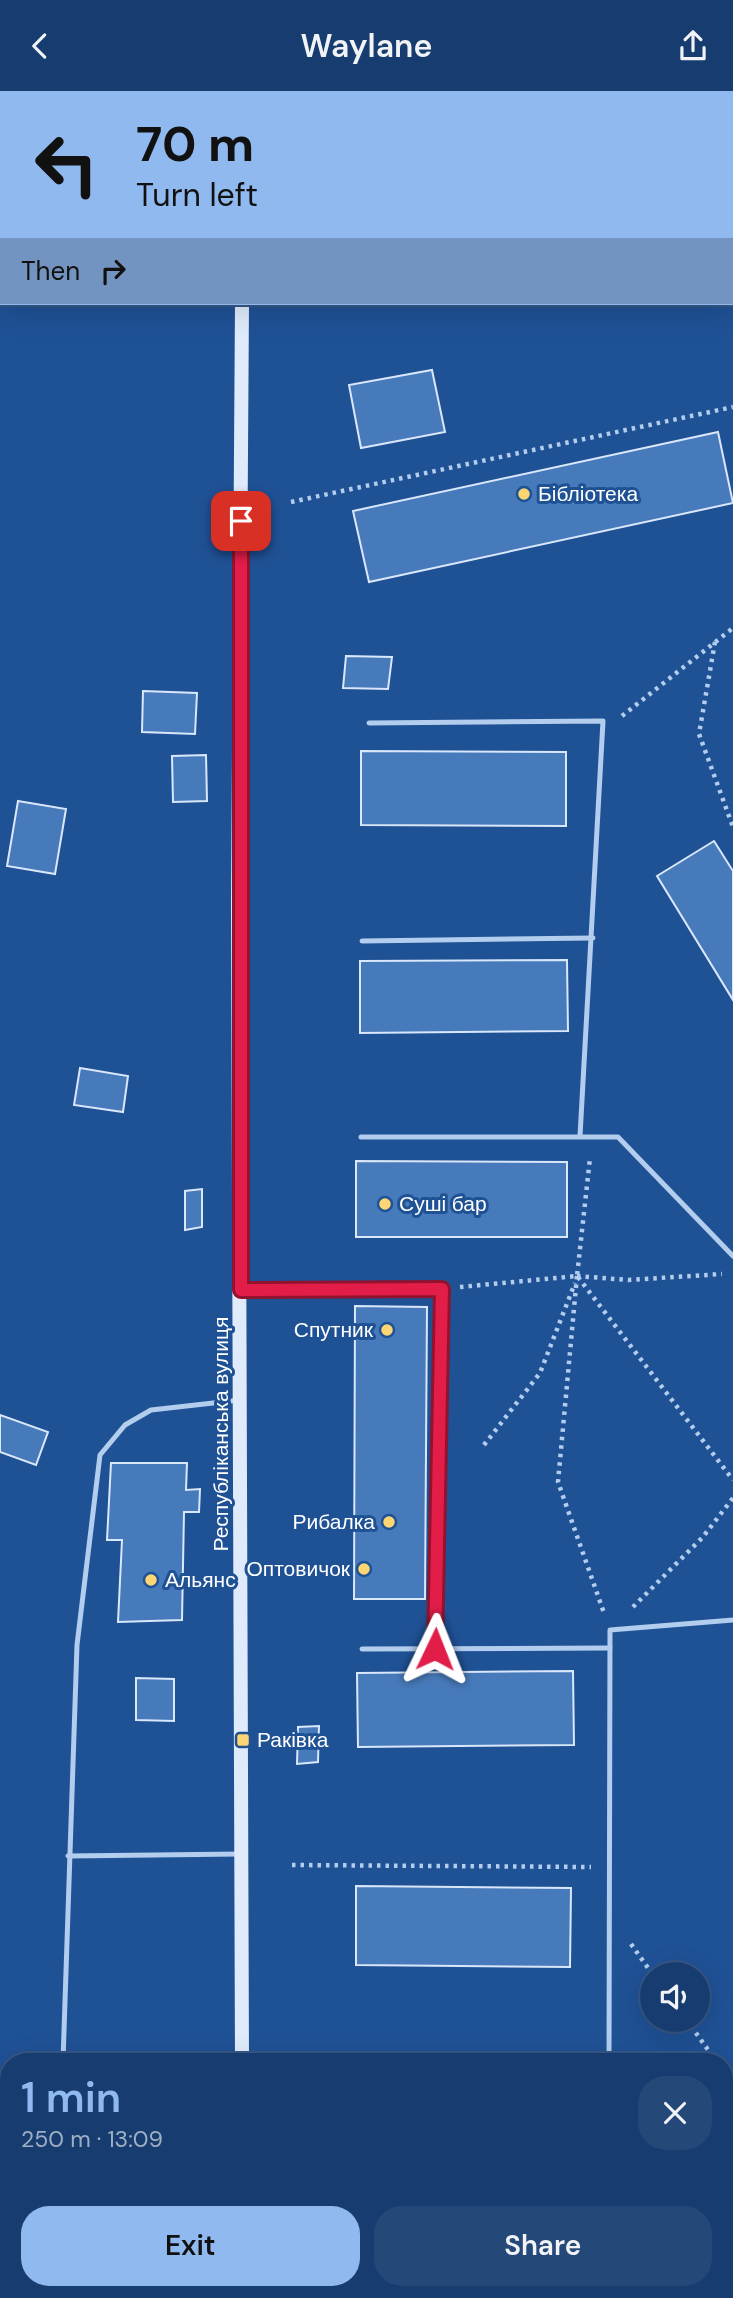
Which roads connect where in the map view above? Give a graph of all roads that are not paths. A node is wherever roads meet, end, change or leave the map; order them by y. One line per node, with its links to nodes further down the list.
1 (242, 305): 8 (main road, Республіканська вулиця)
2 (369, 723): 3 (lane)
3 (593, 938): 4 (lane); 5 (lane)
4 (362, 941)
5 (580, 1136): 6 (lane); 7 (lane)
6 (362, 1137)
7 (733, 1255)
8 (241, 1290): 9 (main road, Республіканська вулиця); 13 (lane)
9 (242, 1400): 14 (main road, Республіканська вулиця); 15 (lane)
10 (733, 1620): 11 (lane)
11 (610, 1648): 13 (lane); 18 (lane)
12 (362, 1649): 13 (lane)
13 (435, 1649)
14 (243, 1854): 15 (lane); 17 (main road, Республіканська вулиця)
15 (68, 1856): 16 (lane)
16 (63, 2053)
17 (242, 2053)
18 (609, 2053)

